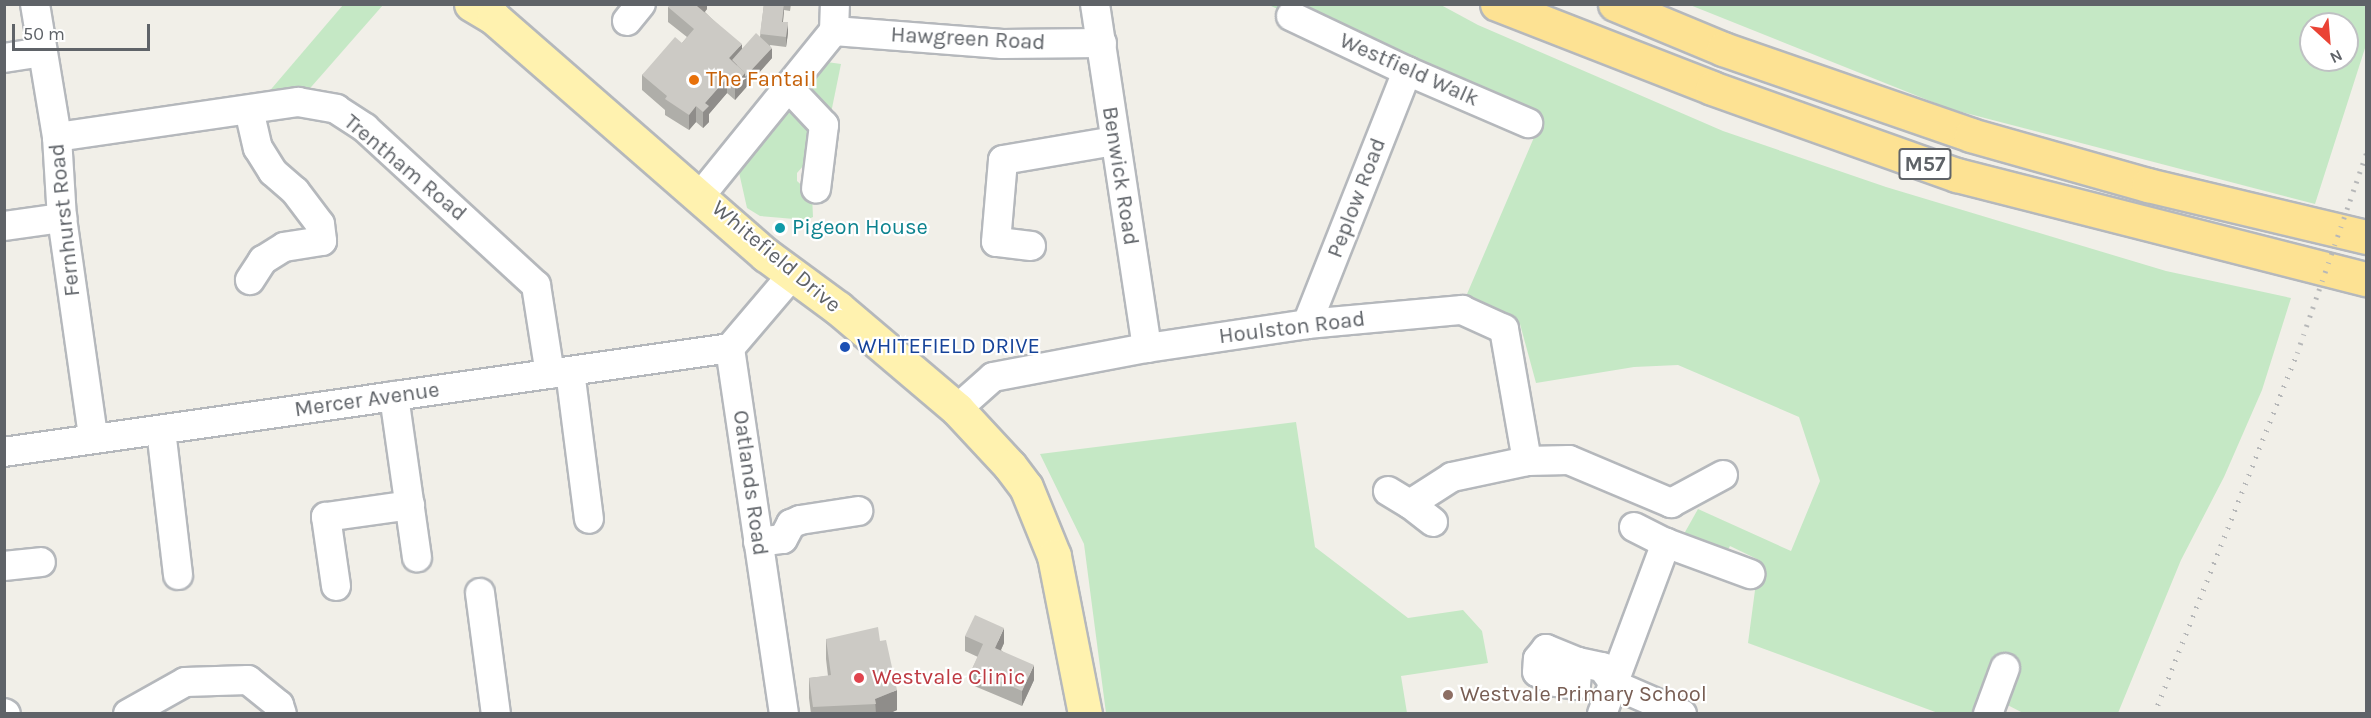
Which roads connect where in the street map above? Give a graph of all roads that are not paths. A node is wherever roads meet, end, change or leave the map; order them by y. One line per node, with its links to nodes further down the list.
1 (34, 4): 9 (street, Fernhurst Road)
2 (471, 4): 18 (main road, Whitefield Drive)
3 (1095, 4): 8 (street, Benwick Road)
4 (1497, 4): 24 (highway, M57)
5 (1615, 4): 21 (highway, M57)
6 (1291, 16): 11 (street, Westfield Walk)
7 (835, 18): 8 (street, Hawgreen Road); 12 (street)
8 (1102, 43): 16 (street, Benwick Road)
9 (40, 52): 10 (street); 15 (street, Fernhurst Road)
10 (4, 58)
11 (1407, 71): 14 (street, Westfield Walk); 26 (street, Peplow Road)
12 (789, 88): 17 (street); 18 (street)
13 (249, 110): 15 (street, Trentham Road); 25 (street); 29 (street, Trentham Road)
14 (1528, 123)
15 (57, 137): 19 (street, Fernhurst Road)
16 (1114, 141): 22 (street); 28 (street, Benwick Road)
17 (816, 189)
18 (701, 195): 23 (main road, Whitefield Drive)
19 (62, 218): 20 (street); 33 (street, Fernhurst Road)
20 (4, 226)
21 (2367, 237)
22 (1030, 246)
23 (793, 274): 27 (street); 31 (main road, Whitefield Drive)
24 (2367, 279)
25 (250, 280)
26 (1308, 324): 28 (street, Houlston Road); 35 (street, Houlston Road)
27 (730, 348): 29 (street, Mercer Avenue); 42 (street, Oatlands Road)
28 (1147, 348): 31 (street, Houlston Road)
29 (560, 373): 30 (street, Mercer Avenue); 39 (street, Trentham Road)
30 (394, 396): 32 (street, Mercer Avenue); 37 (street)
31 (957, 409): 58 (main road, Whitefield Drive)
32 (161, 430): 33 (street, Mercer Avenue); 48 (street)
33 (93, 437): 34 (street, Mercer Avenue)
34 (4, 452)
35 (1527, 461): 36 (street); 40 (street)
36 (1723, 475)
37 (410, 505): 44 (street); 49 (street)
38 (858, 512): 42 (street)
39 (589, 519)
40 (1433, 522)
41 (1634, 528): 43 (street)
42 (758, 542): 57 (street, Oatlands Road)
43 (1666, 543): 47 (street); 53 (street)
44 (417, 557)
45 (41, 562): 46 (street)
46 (4, 566)
47 (1750, 573)
48 (178, 575)
49 (336, 585)
50 (480, 592): 56 (street)
51 (1578, 662): 53 (street)
52 (2005, 668): 61 (street)
53 (1615, 686): 59 (street); 60 (street)
54 (128, 714): 55 (street)
55 (282, 714)
56 (496, 714)
57 (784, 714)
58 (1085, 714)
59 (1602, 714)
60 (1682, 714)
61 (1988, 714)

